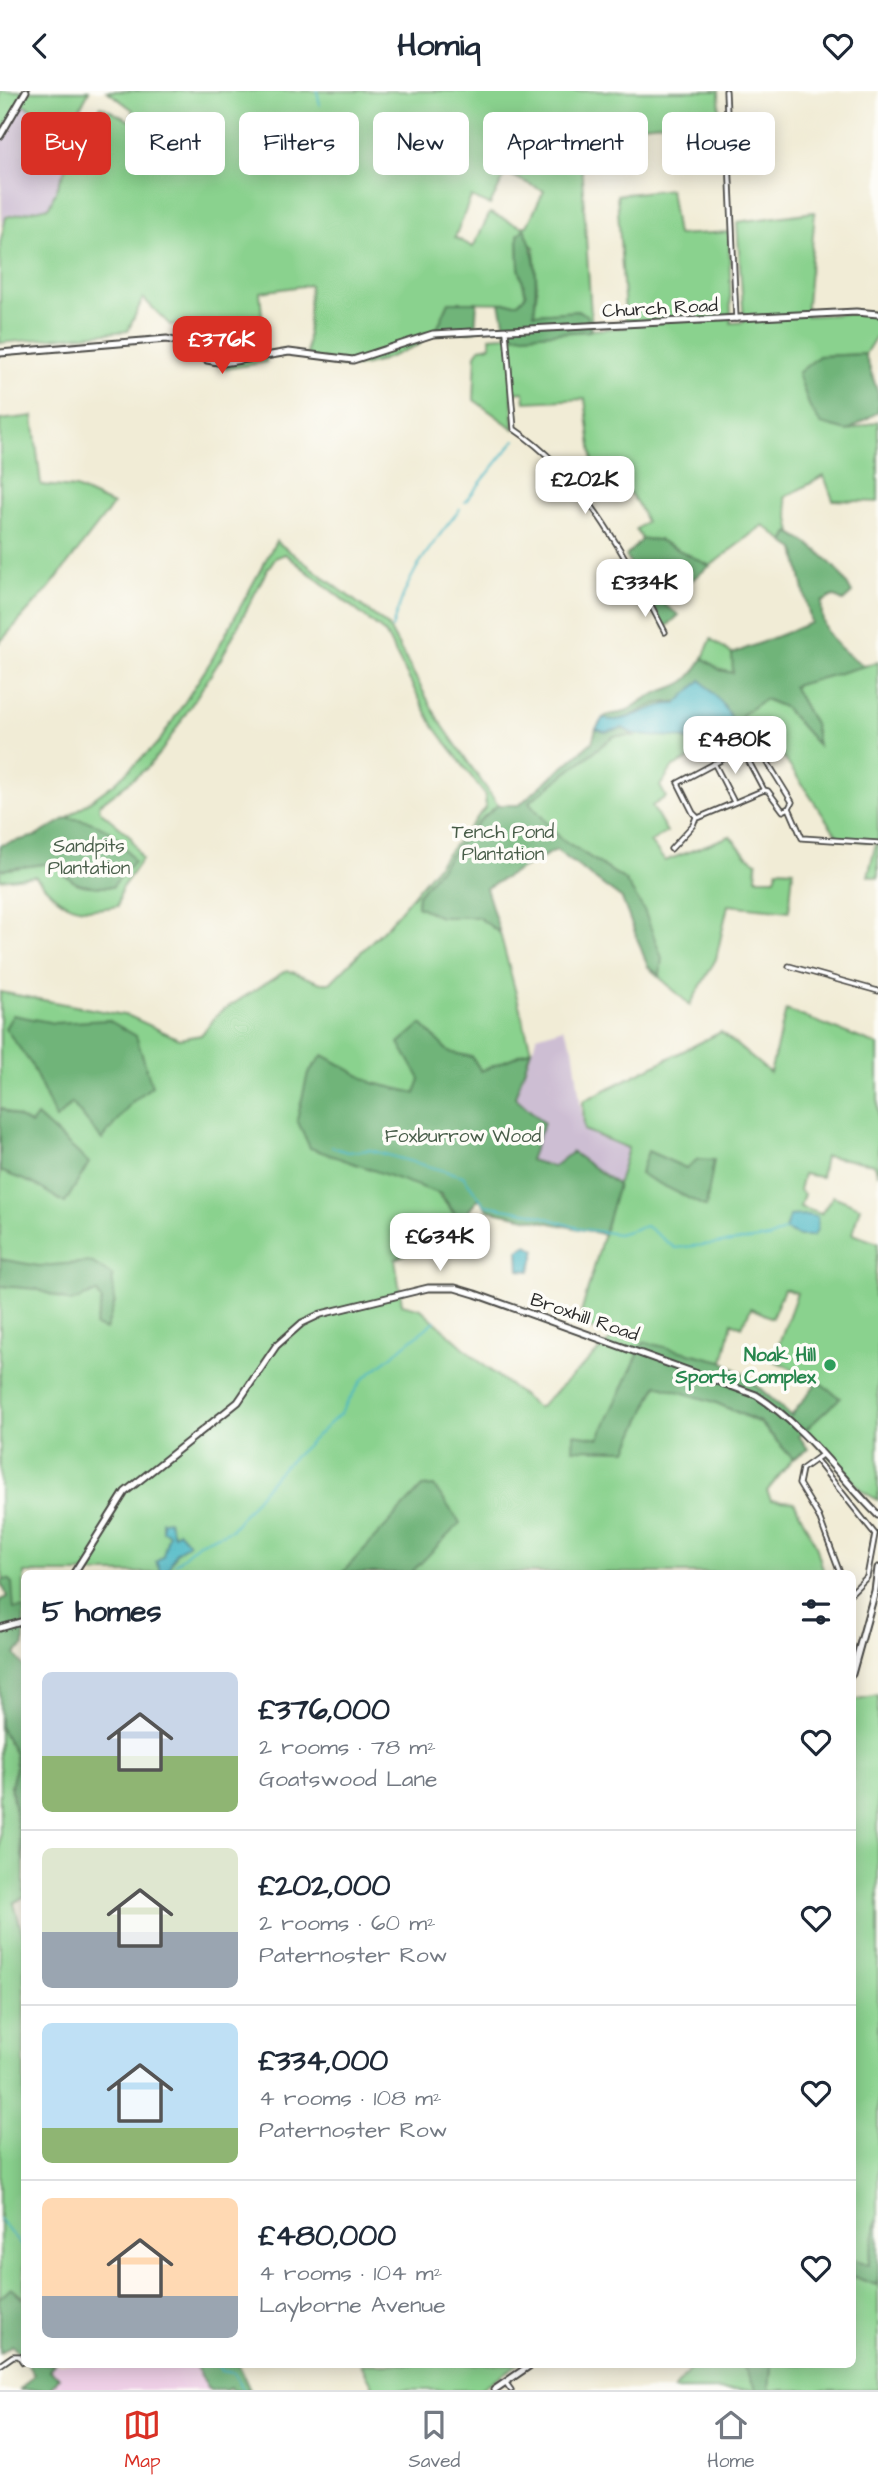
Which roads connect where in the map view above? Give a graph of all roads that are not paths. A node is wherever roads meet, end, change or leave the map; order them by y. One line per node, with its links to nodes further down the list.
1 (26, 91): 3 (street)
2 (726, 91): 5 (street)
3 (0, 137)
4 (878, 314): 5 (street, Church Road)
5 (736, 319): 6 (street, Church Road)
6 (506, 332): 7 (street, Church Road); 8 (street)
7 (0, 352)
8 (665, 632)
9 (741, 747): 10 (street); 11 (street); 13 (street)
10 (714, 762): 12 (street); 14 (street)
11 (764, 790): 12 (street); 13 (street)
12 (734, 801): 14 (street)
13 (789, 808): 15 (street)
14 (696, 817): 16 (street)
15 (878, 843)
16 (671, 849)
17 (789, 966): 18 (street)
18 (878, 991)
19 (823, 1454): 20 (street); 21 (street, Broxhill Road); 23 (street, Broxhill Road)
20 (816, 1460): 24 (street); 26 (street)
21 (878, 1513)
22 (878, 1567): 25 (street)
23 (76, 1570)
24 (839, 1570)
25 (877, 1582): 29 (street)
26 (856, 1588)
27 (21, 1622): 28 (street)
28 (0, 1628)
29 (856, 1659)
30 (21, 2359): 31 (street)
31 (0, 2365)
32 (526, 2368): 33 (street)
33 (506, 2383): 34 (street); 35 (street)
34 (494, 2390)
35 (511, 2390)

